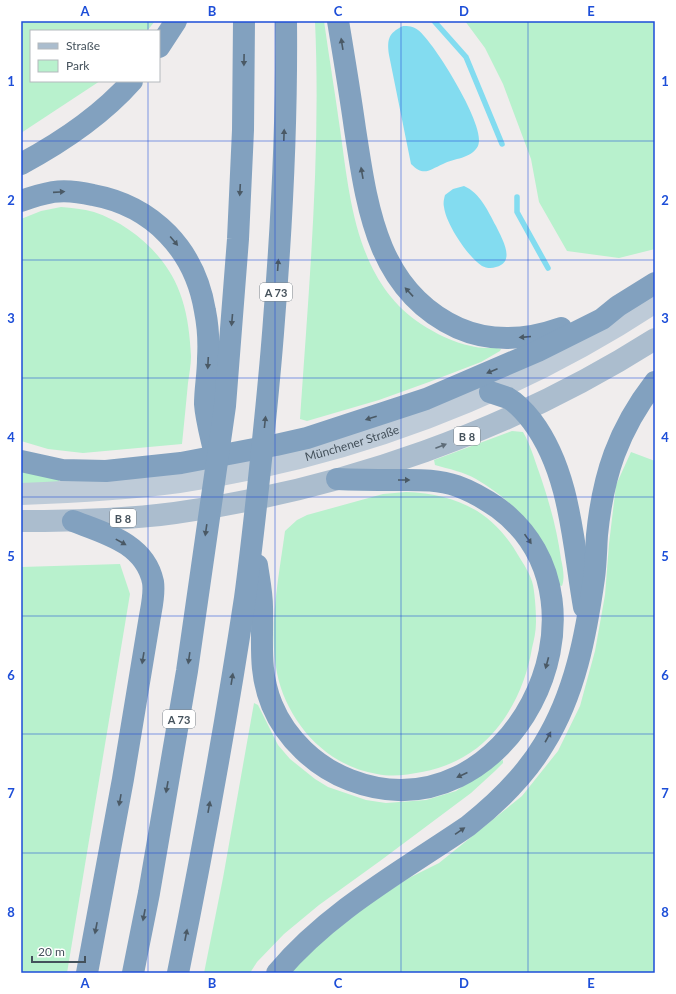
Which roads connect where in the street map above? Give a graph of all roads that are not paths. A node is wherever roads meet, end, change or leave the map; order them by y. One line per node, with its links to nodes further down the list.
1 (176, 21): 5 (highway)
2 (244, 21): 19 (highway, A 73, one-way to 19)
3 (286, 21): 25 (highway, A 73, one-way to 3)
4 (338, 21): 12 (highway, one-way to 4)
5 (160, 45)
6 (131, 82): 7 (highway)
7 (21, 164)
8 (21, 201): 19 (highway, one-way to 19)
9 (655, 283): 11 (highway)
10 (655, 302): 11 (main road)
11 (622, 314): 12 (highway)
12 (567, 339): 15 (main road, Münchener Straße); 17 (highway, one-way to 17)
13 (649, 343): 16 (main road, B 8)
14 (655, 382): 26 (highway)
15 (490, 392): 16 (highway); 17 (main road, Münchener Straße)
16 (524, 411): 21 (main road, B 8, one-way to 16); 26 (highway)
17 (307, 447): 20 (highway)
18 (21, 461): 20 (highway)
19 (216, 463): 28 (highway, A 73, one-way to 28)
20 (179, 472): 22 (main road)
21 (337, 479): 23 (main road, B 8); 25 (highway, one-way to 25)
22 (21, 494)
23 (72, 521): 24 (main road, B 8); 27 (highway, one-way to 27)
24 (21, 522)
25 (253, 531): 29 (highway, A 73, one-way to 25)
26 (587, 622): 30 (highway, one-way to 26)
27 (87, 973)
28 (132, 973)
29 (178, 973)
30 (277, 973)

